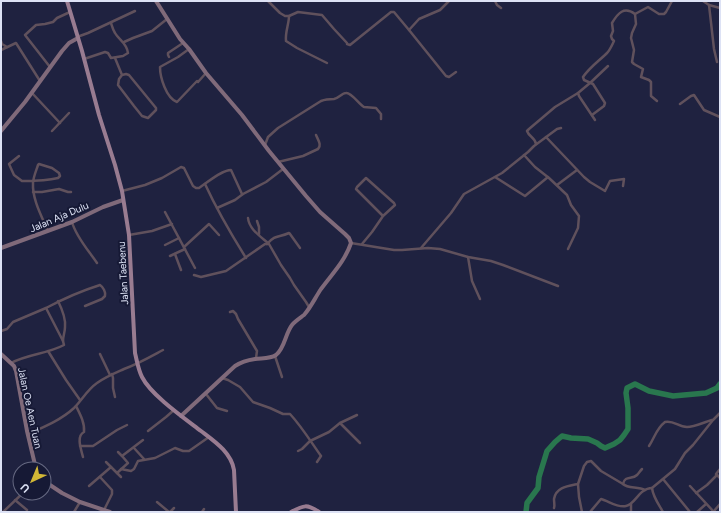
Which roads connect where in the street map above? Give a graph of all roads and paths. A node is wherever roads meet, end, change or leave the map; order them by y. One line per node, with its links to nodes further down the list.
1 (67, 1): 11 (main road, Jalan Taebenu)
2 (156, 1): 15 (street)
3 (268, 1): 14 (street)
4 (449, 1): 17 (street)
5 (495, 1): 9 (street)
6 (672, 1): 13 (street)
7 (703, 1): 8 (street)
8 (709, 5): 10 (street); 29 (street)
9 (501, 8)
10 (720, 8)
11 (70, 11): 18 (main road, Jalan Taebenu); 31 (street)
12 (135, 12): 16 (street)
13 (635, 14): 36 (street); 39 (street)
14 (289, 16): 17 (street); 28 (street)
15 (167, 19): 20 (street); 21 (street)
16 (111, 23): 18 (street); 20 (street)
17 (409, 30): 32 (street)
18 (77, 38): 27 (main road, Jalan Taebenu); 31 (street)
19 (1, 41): 22 (street)
20 (124, 42): 26 (street)
21 (183, 42): 23 (street); 25 (street)
22 (7, 47): 24 (street); 35 (street)
23 (189, 49): 33 (street); 33 (street)
24 (1, 50)
25 (168, 56)
26 (115, 58): 27 (street); 34 (street)
27 (84, 60): 65 (main road, Jalan Taebenu)
28 (327, 62)
29 (717, 62)
30 (608, 66): 36 (street)
31 (50, 67): 35 (street)
32 (456, 72)
33 (206, 73): 52 (street)
34 (122, 75): 34 (street)
35 (40, 81): 37 (street)
36 (590, 83): 38 (street); 42 (street)
37 (32, 93): 46 (street); 48 (street)
38 (578, 93): 42 (street); 53 (street)
39 (656, 100)
40 (680, 104): 43 (street)
41 (69, 112): 46 (street)
42 (592, 115): 45 (street)
43 (720, 117)
44 (381, 120): 52 (street)
45 (595, 120)
46 (60, 123): 49 (street)
47 (560, 128): 51 (street)
48 (1, 131)
49 (52, 131)
50 (316, 135): 56 (street)
51 (546, 137): 53 (street); 58 (street)
52 (265, 145): 56 (street)
53 (536, 145): 54 (street)
54 (524, 155): 59 (street); 60 (street)
55 (19, 156): 61 (street)
56 (278, 162): 57 (street)
57 (283, 169): 68 (street); 82 (street)
58 (577, 170): 63 (street); 64 (street)
59 (495, 177): 60 (street); 89 (street)
60 (548, 177): 63 (street)
61 (32, 181): 61 (street); 66 (street)
62 (205, 184): 65 (street); 68 (street); 70 (street)
63 (557, 185): 90 (street)
64 (623, 186)
65 (122, 191): 69 (main road, Jalan Taebenu)
66 (33, 192): 67 (street); 77 (street)
67 (71, 192)
68 (243, 194): 70 (street)
69 (123, 200): 75 (street, Jalan Aja Dulu); 78 (main road, Jalan Taebenu)
70 (217, 208): 94 (street)
71 (165, 212): 76 (street)
72 (383, 216): 72 (street); 84 (street)
73 (248, 218): 80 (street)
74 (257, 221): 80 (street)
75 (72, 222): 77 (street, Jalan Aja Dulu); 95 (street)
76 (172, 224): 78 (street); 81 (street)
77 (48, 231): 86 (street, Jalan Aja Dulu)
78 (129, 235): 115 (main road, Jalan Taebenu)
79 (219, 235): 87 (street)
80 (259, 235): 83 (street)
81 (179, 238): 85 (street); 87 (street)
82 (351, 242): 84 (street); 103 (street)
83 (267, 243): 88 (street); 94 (street); 103 (street)
84 (362, 244): 89 (street)
85 (165, 245)
86 (1, 248)
87 (184, 248): 91 (street); 96 (street)
88 (300, 248)
89 (422, 248): 93 (street)
90 (568, 249)
91 (175, 254): 92 (street); 97 (street)
92 (170, 256)
93 (468, 257): 99 (street); 100 (street)
94 (246, 258): 98 (street)
95 (98, 263)
96 (195, 268)
97 (181, 270)
98 (194, 275)
99 (558, 286)
100 (480, 299)
101 (58, 301): 102 (street); 104 (street); 107 (street)
102 (85, 306)
103 (310, 307): 112 (street)
104 (46, 308): 106 (street); 107 (street)
105 (230, 312): 113 (street)
106 (1, 331)
107 (63, 341): 109 (street)
108 (163, 350): 115 (street)
109 (48, 352): 114 (street); 121 (street)
110 (1, 354): 114 (street, Jalan Oe Aen Tuan)
111 (100, 354): 116 (street)
112 (276, 356): 113 (street); 117 (street)
113 (256, 358): 118 (street)
114 (11, 363): 132 (street, Jalan Oe Aen Tuan)
115 (137, 364): 116 (street); 123 (main road, Jalan Taebenu)
116 (111, 375): 120 (street); 121 (street)
117 (282, 377)
118 (222, 378): 119 (street); 135 (street)
119 (205, 393): 124 (street); 127 (street)
120 (115, 397)
121 (80, 400): 122 (street)
122 (76, 406): 132 (street); 137 (street)
123 (174, 410): 127 (main road, Jalan Taebenu); 131 (street)
124 (227, 411)
125 (720, 414): 128 (street)
126 (357, 415): 129 (street)
127 (181, 416): 133 (main road, Jalan Taebenu)
128 (713, 420): 138 (street); 157 (street)
129 (340, 423): 135 (street); 136 (street)
130 (127, 425): 137 (street)
131 (148, 431)
132 (28, 434): 145 (street, Jalan Oe Aen Tuan)
133 (209, 437): 144 (street); 181 (main road, Jalan Taebenu)
134 (143, 440): 139 (street)
135 (310, 440): 140 (street); 147 (street)
136 (360, 443)
137 (80, 446): 143 (street)
138 (649, 446)
139 (134, 448): 142 (street); 144 (street)
140 (298, 451)
141 (118, 452): 142 (street)
142 (122, 456): 149 (street)
143 (83, 457)
144 (144, 459): 149 (street)
145 (34, 461)
146 (106, 462): 148 (street)
147 (317, 462)
148 (111, 467): 152 (street); 154 (street)
149 (122, 469): 152 (street)
150 (642, 469): 159 (street)
151 (720, 469): 153 (street)
152 (117, 473): 155 (street)
153 (717, 476): 156 (street); 165 (street)
154 (100, 477): 161 (street); 176 (street)
155 (121, 477)
156 (720, 478)
157 (664, 479): 163 (street); 188 (street)
158 (578, 484): 159 (street); 174 (street); 184 (street)
159 (623, 484): 164 (street)
160 (52, 486): 168 (street)
161 (89, 486)
162 (690, 486): 165 (street)
163 (652, 488): 164 (street); 187 (street)
164 (645, 490): 170 (street)
165 (696, 493): 171 (street)
166 (14, 501): 177 (street)
167 (16, 501): 175 (street)
168 (80, 502): 176 (street); 178 (street)
169 (157, 502): 180 (street)
170 (631, 504): 185 (street); 186 (street)
171 (706, 504): 189 (street); 190 (street)
172 (720, 504): 190 (street)
173 (174, 508): 180 (street)
174 (554, 508)
175 (26, 510)
176 (104, 510): 179 (street)
177 (2, 512)
178 (74, 512)
179 (110, 512)
180 (170, 512)
181 (236, 512)
182 (291, 512): 183 (main road)
183 (319, 512)
184 (582, 512)
185 (590, 512)
186 (631, 512)
187 (664, 512)
188 (690, 512)
189 (697, 512)
190 (714, 512)

